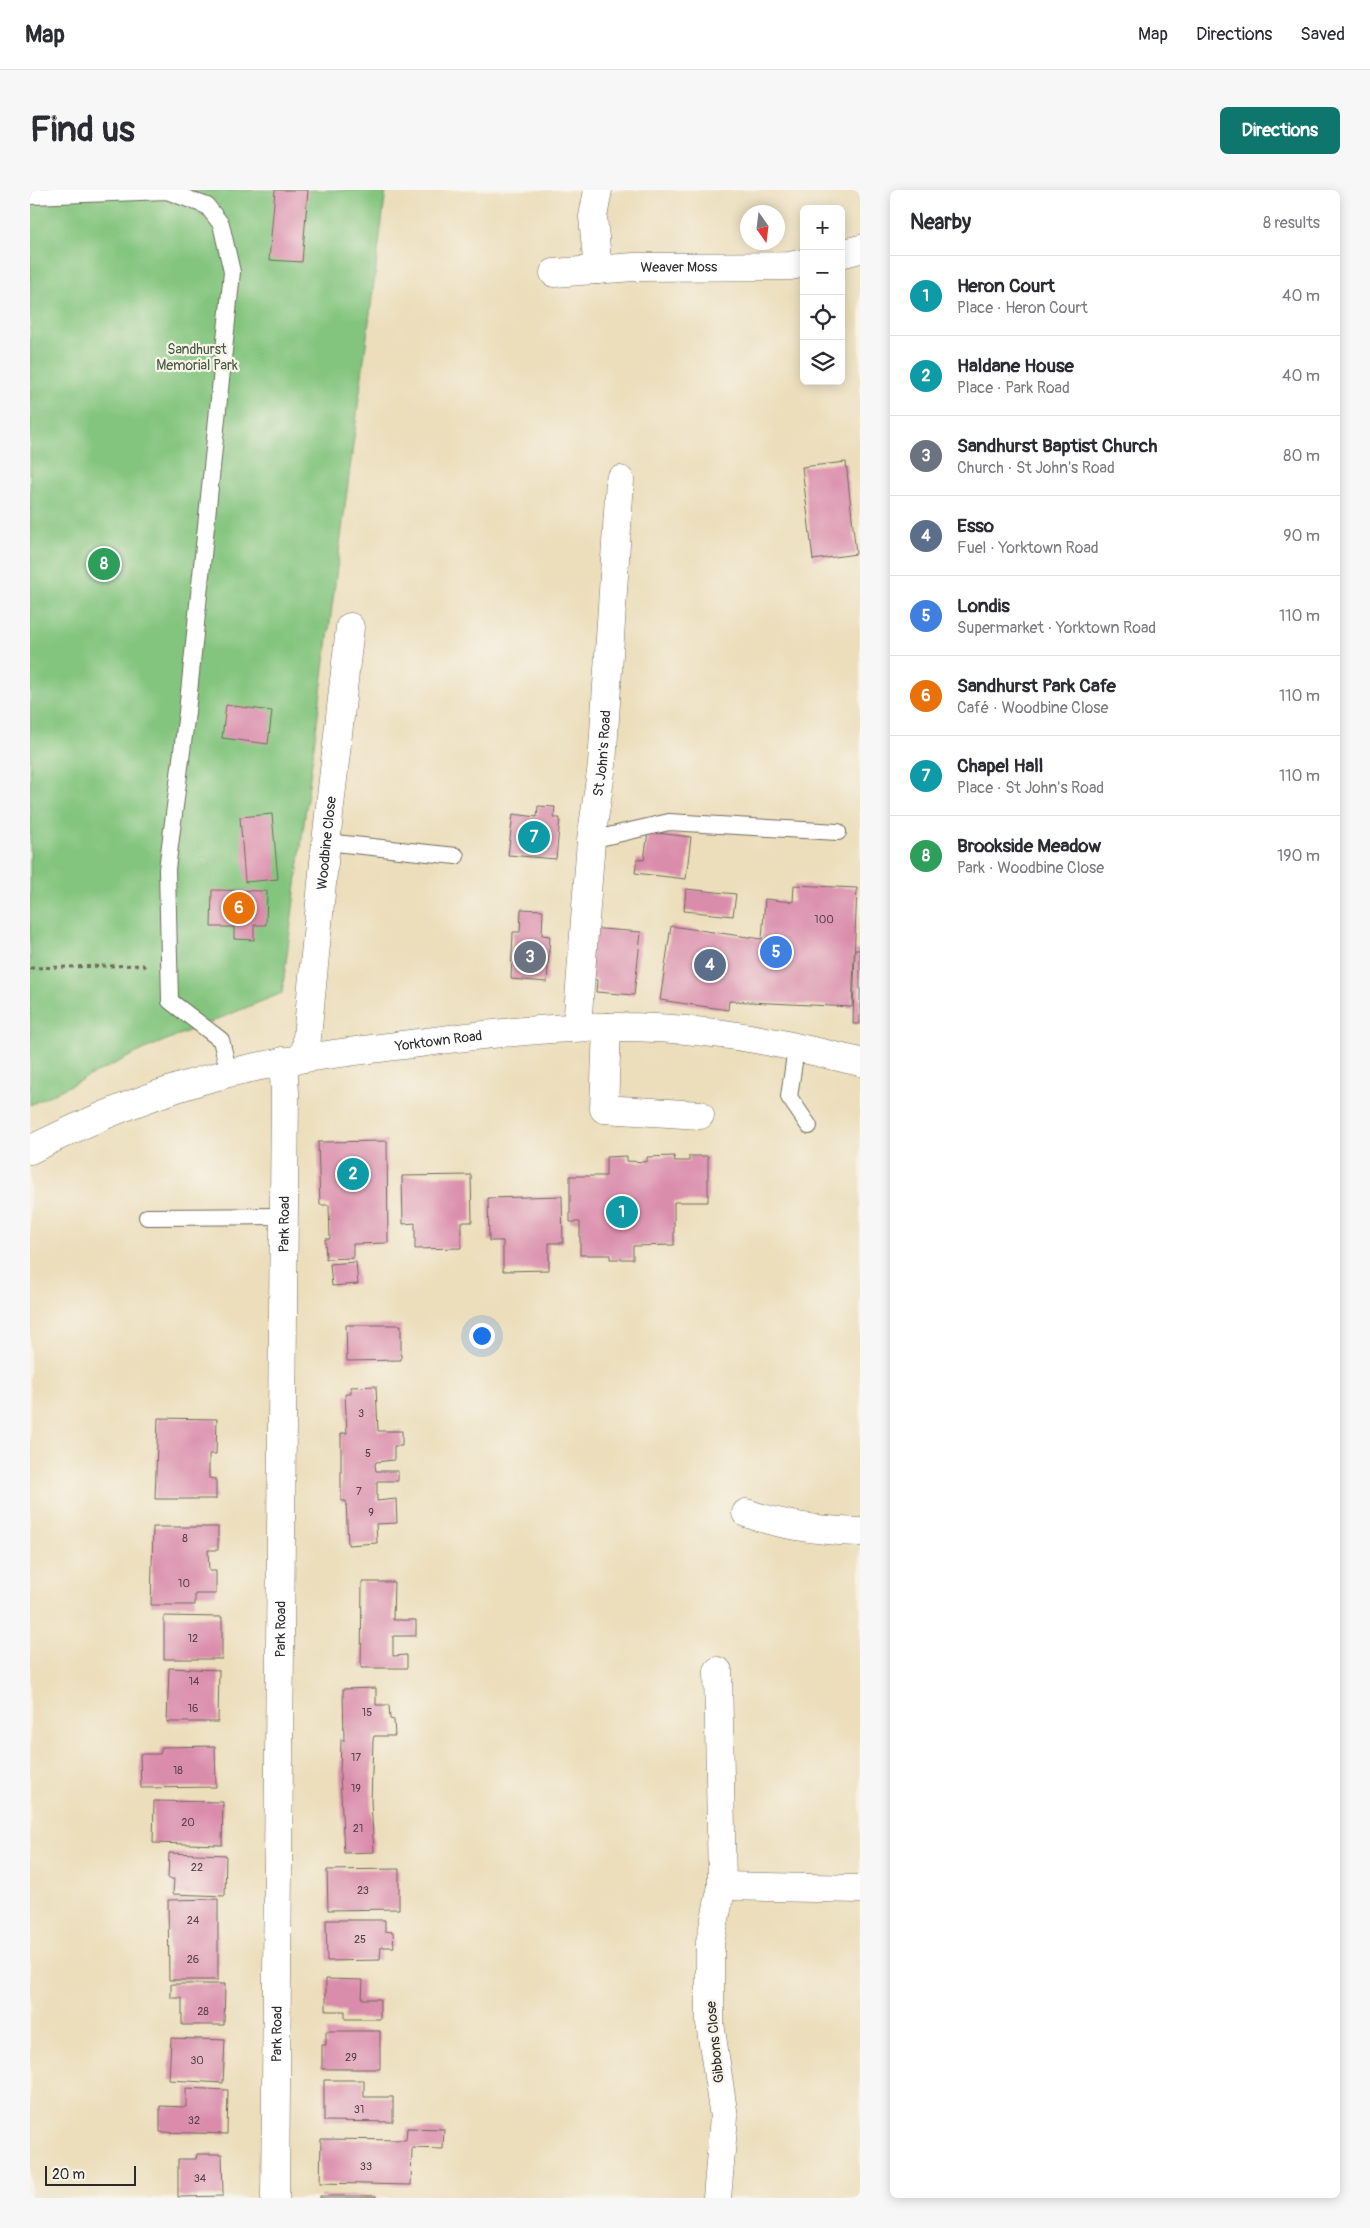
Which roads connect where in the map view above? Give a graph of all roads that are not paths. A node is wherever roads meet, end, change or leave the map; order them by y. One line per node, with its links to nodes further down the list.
1 (598, 190): 6 (street)
2 (30, 196): 19 (lane)
3 (860, 249): 4 (street)
4 (845, 253)
5 (800, 264): 6 (street, Weaver Moss)
6 (598, 270): 7 (street, Weaver Moss)
7 (554, 273)
8 (620, 480): 11 (street, St John's Road)
9 (350, 627): 12 (street, Woodbine Close)
10 (838, 832): 11 (lane)
11 (591, 840): 14 (street, St John's Road)
12 (326, 842): 13 (lane); 17 (street, Woodbine Close)
13 (456, 856)
14 (577, 1027): 15 (street, Yorktown Road); 17 (street, Yorktown Road)
15 (607, 1027): 16 (street, Yorktown Road); 20 (street)
16 (796, 1048): 18 (street, Yorktown Road); 21 (lane)
17 (294, 1060): 19 (street, Yorktown Road); 23 (street, Park Road)
18 (860, 1062)
19 (229, 1073): 22 (street, Yorktown Road)
20 (700, 1115)
21 (809, 1126)
22 (30, 1150)
23 (284, 1216): 24 (lane); 30 (street, Park Road)
24 (147, 1217)
25 (746, 1513): 26 (street)
26 (860, 1532)
27 (718, 1671): 28 (street, Gibbons Close)
28 (722, 1886): 29 (street); 31 (street, Gibbons Close)
29 (860, 1889)
30 (275, 2198)
31 (717, 2198)

